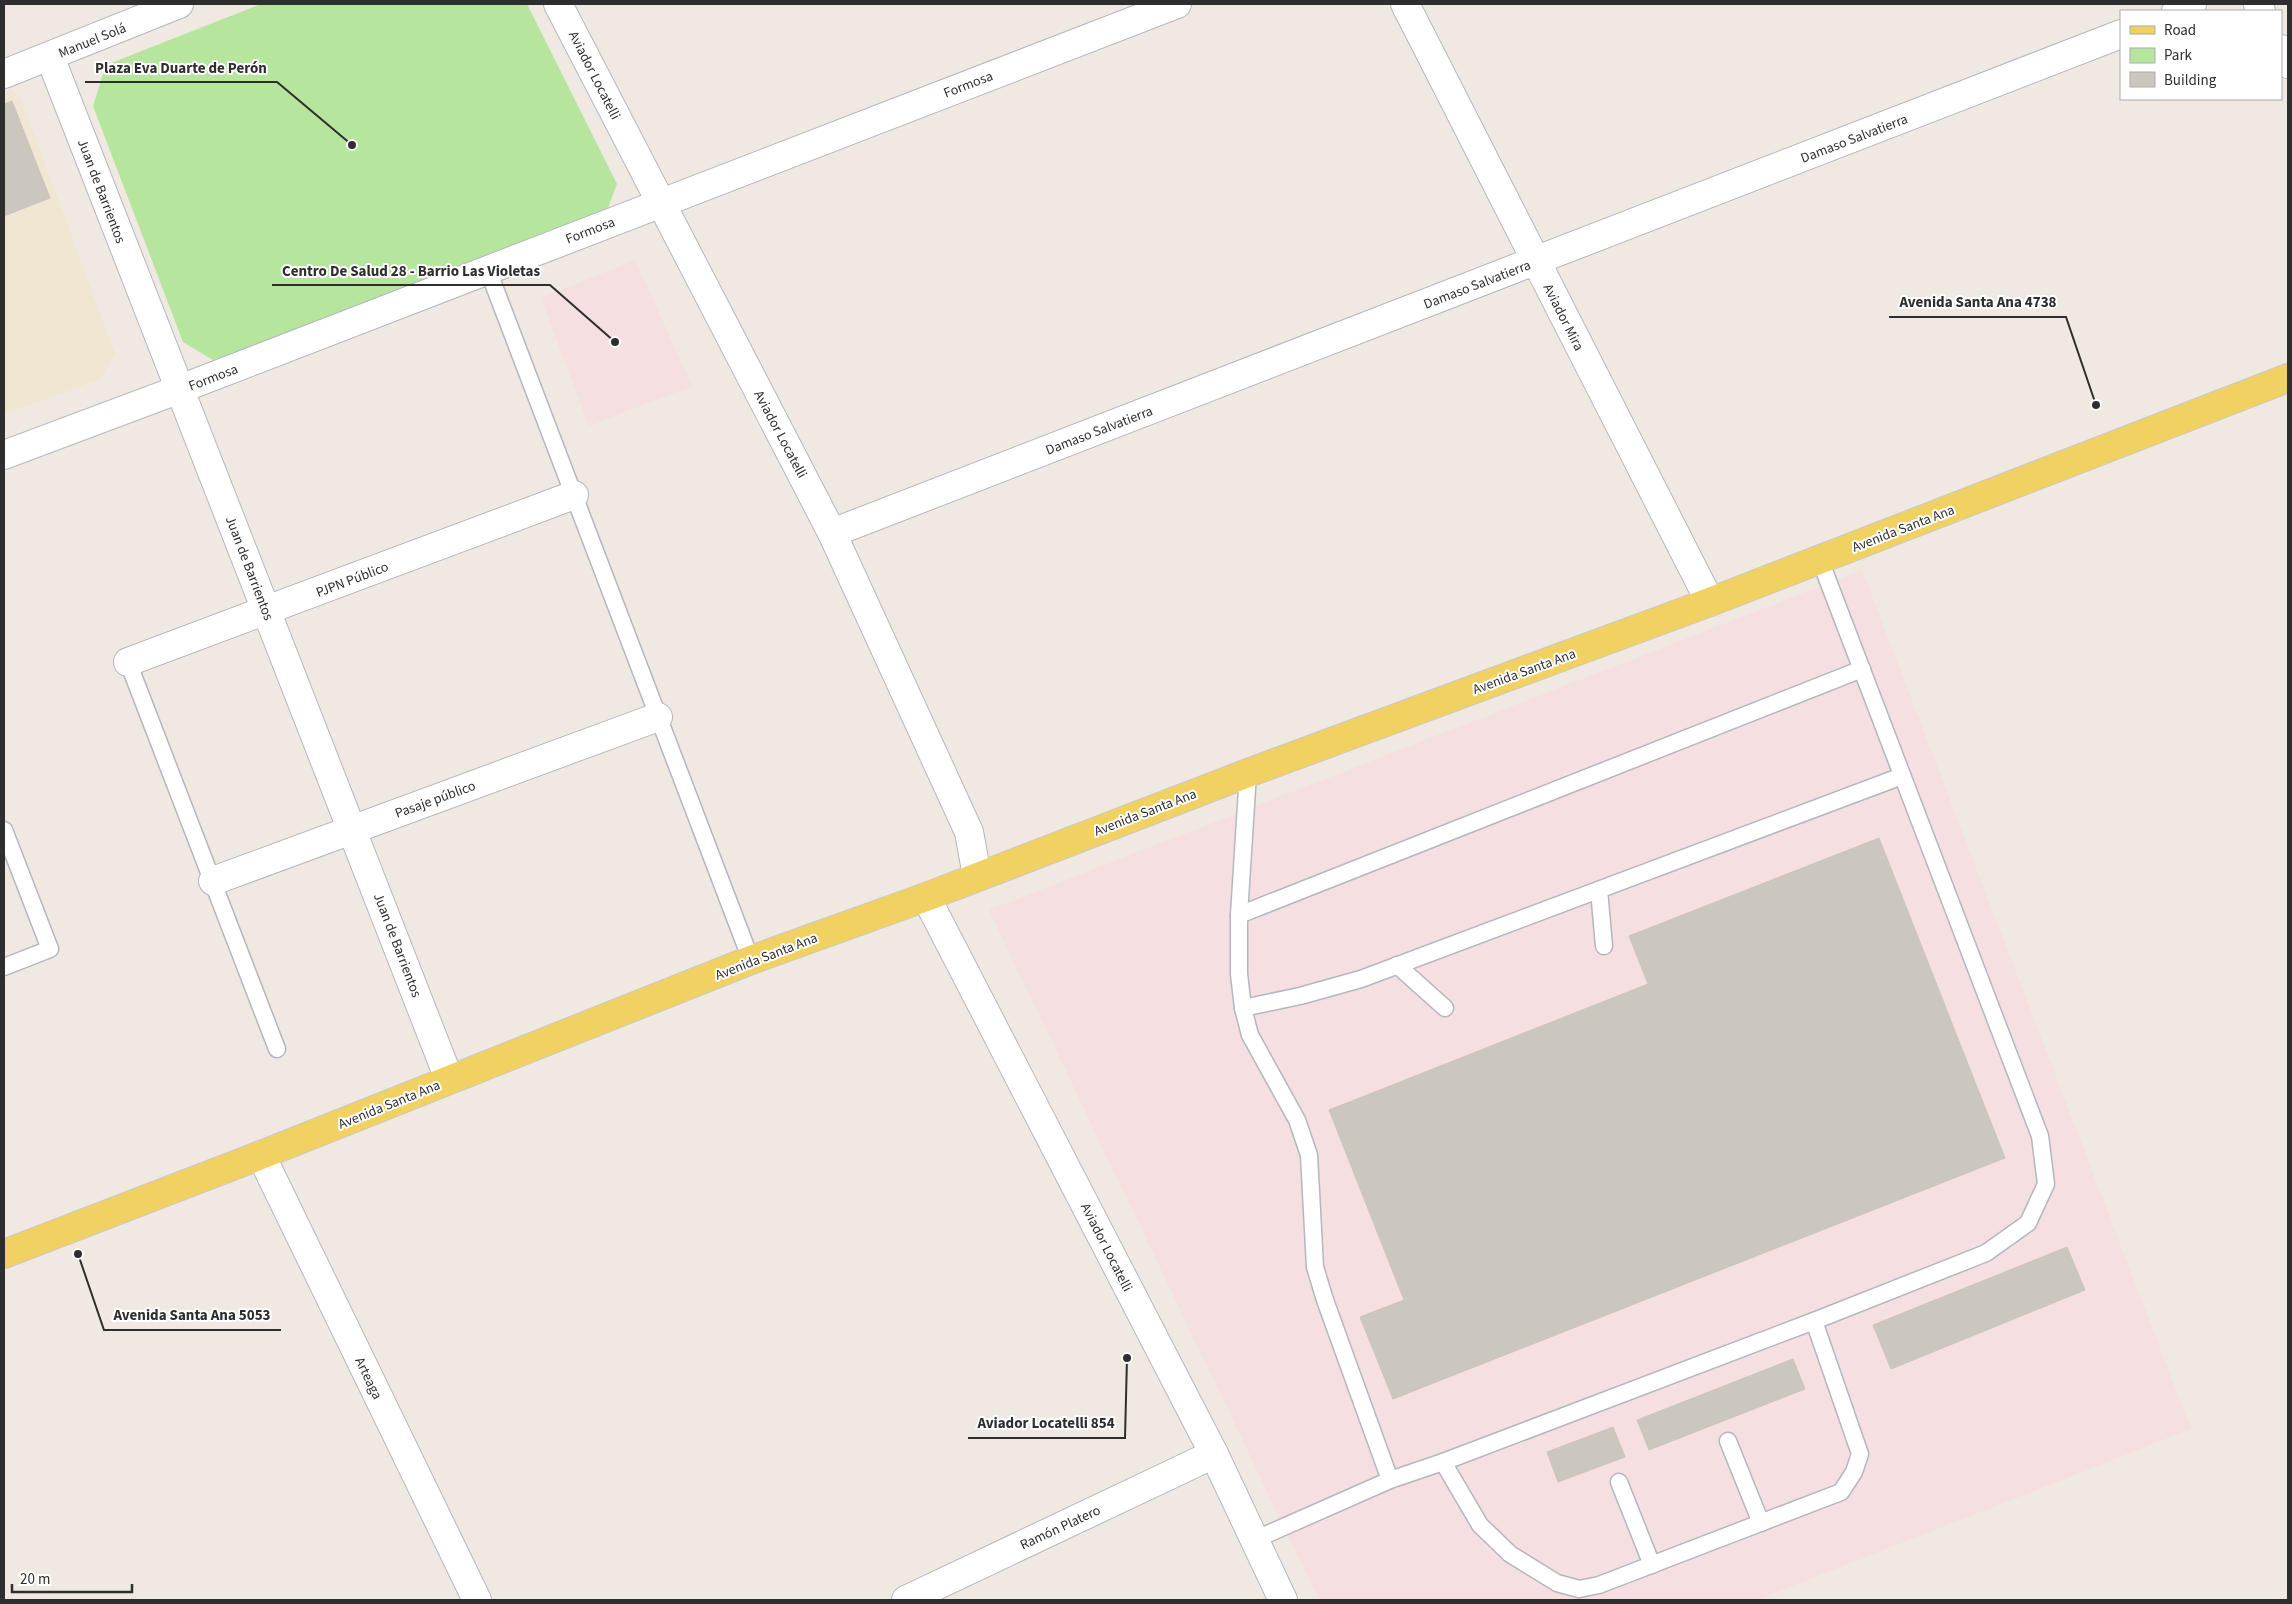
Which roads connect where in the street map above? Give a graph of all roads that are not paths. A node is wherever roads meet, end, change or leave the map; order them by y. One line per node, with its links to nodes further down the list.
1 (179, 4): 7 (street, Manuel Solá)
2 (558, 4): 13 (street, Aviador Locatelli)
3 (1177, 4): 13 (street, Formosa)
4 (1405, 4): 14 (street, Aviador Mira)
5 (2192, 4): 6 (street)
6 (2178, 10)
7 (138, 11): 10 (street, Manuel Solá)
8 (2120, 34): 14 (street, Damaso Salvatierra)
9 (2282, 51): 11 (street)
10 (50, 57): 12 (street, Manuel Solá); 17 (street, Juan de Barrientos)
11 (2288, 64)
12 (4, 74)
13 (660, 203): 15 (street, Formosa); 20 (street, Aviador Locatelli)
14 (1536, 261): 20 (street, Damaso Salvatierra); 22 (street, Aviador Mira)
15 (488, 270): 17 (street, Formosa); 19 (lane)
16 (2288, 378): 21 (main road, Avenida Santa Ana)
17 (180, 389): 18 (street, Formosa); 23 (street, Juan de Barrientos)
18 (4, 455)
19 (574, 495): 23 (street, PJPN Público); 26 (lane)
20 (832, 533): 31 (street, Aviador Locatelli)
21 (1820, 560): 22 (main road, Avenida Santa Ana); 25 (lane)
22 (1710, 602): 27 (main road, Avenida Santa Ana)
23 (267, 611): 24 (street, PJPN Público); 29 (street, Juan de Barrientos)
24 (128, 662): 32 (lane)
25 (1862, 669): 28 (lane); 35 (lane)
26 (658, 717): 29 (street, Pasaje público); 37 (lane)
27 (1248, 773): 31 (main road, Avenida Santa Ana); 35 (lane)
28 (1902, 776): 33 (lane); 46 (lane)
29 (352, 829): 32 (street, Pasaje público); 43 (street, Juan de Barrientos)
30 (4, 830): 39 (lane)
31 (977, 876): 34 (main road, Avenida Santa Ana)
32 (213, 882): 42 (lane)
33 (1599, 890): 36 (lane); 38 (lane)
34 (926, 896): 37 (main road, Avenida Santa Ana); 48 (street, Aviador Locatelli)
35 (1239, 915): 40 (lane)
36 (1604, 946)
37 (752, 960): 43 (main road, Avenida Santa Ana)
38 (1397, 965): 40 (lane); 41 (lane)
39 (4, 967)
40 (1243, 1008): 50 (lane)
41 (1445, 1008)
42 (277, 1049)
43 (449, 1079): 44 (main road, Avenida Santa Ana)
44 (260, 1155): 45 (main road, Avenida Santa Ana); 55 (street, Arteaga)
45 (6, 1247)
46 (1814, 1321): 49 (lane); 52 (lane)
47 (1728, 1441): 52 (lane)
48 (1214, 1454): 53 (street, Aviador Locatelli); 56 (street, Ramón Platero)
49 (1444, 1462): 50 (lane); 54 (lane)
50 (1390, 1480): 53 (lane)
51 (1619, 1482): 54 (lane)
52 (1761, 1523): 54 (lane)
53 (1254, 1540): 57 (street, Aviador Locatelli)
54 (1652, 1565)
55 (477, 1600)
56 (906, 1600)
57 (1283, 1600)

